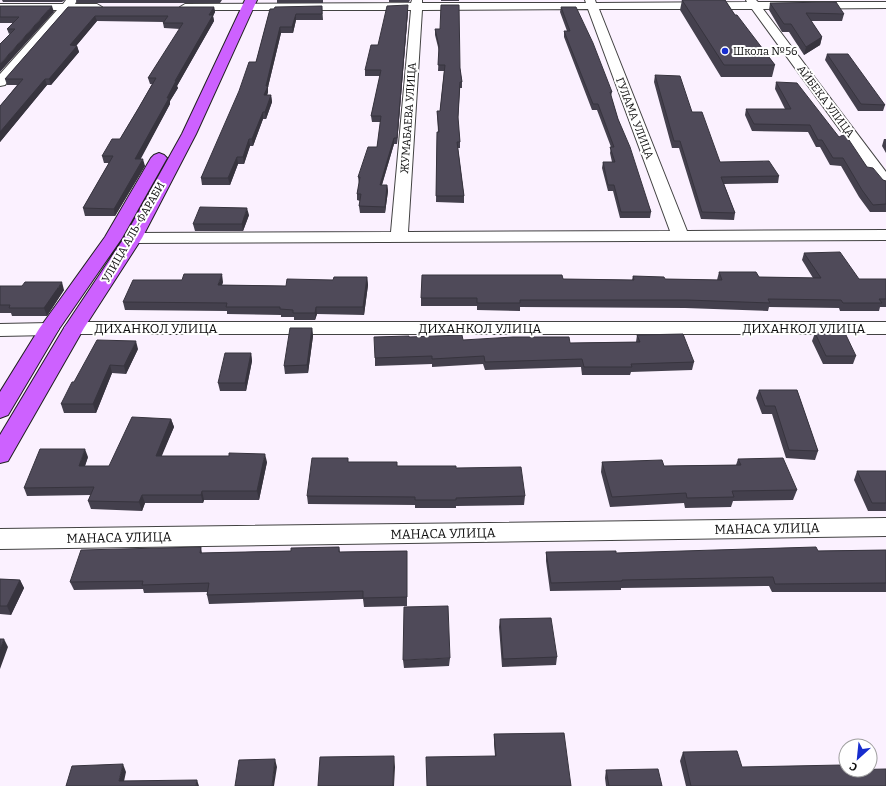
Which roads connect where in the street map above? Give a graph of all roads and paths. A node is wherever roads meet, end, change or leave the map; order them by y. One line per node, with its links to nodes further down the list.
1 (753, 2): 4 (street); 6 (street); 11 (street, АЙБЕКА УЛИЦА)
2 (69, 3): 7 (street); 8 (street); 10 (street)
3 (417, 3): 4 (street); 5 (street); 14 (street, ЖУМАБАЕВА УЛИЦА)
4 (591, 3): 13 (street, ГУЛАМА УЛИЦА)
5 (243, 4): 9 (street); 15 (main road, УЛИЦА АЛЬ-ФАРАБИ); 18 (main road, УЛИЦА АЛЬ-ФАРАБИ)
6 (886, 5)
7 (0, 7)
8 (104, 7)
9 (174, 7)
10 (0, 82)
11 (886, 183)
12 (886, 234): 13 (street)
13 (680, 235): 14 (street)
14 (399, 236): 15 (street)
15 (133, 238): 16 (main road, УЛИЦА АЛЬ-ФАРАБИ)
16 (74, 328): 17 (street, ДИХАНКОЛ УЛИЦА); 21 (main road, УЛИЦА АЛЬ-ФАРАБИ)
17 (886, 328)
18 (49, 329): 19 (street); 20 (main road, УЛИЦА АЛЬ-ФАРАБИ)
19 (0, 330)
20 (0, 410)
21 (0, 455)
22 (886, 527): 23 (street, МАНАСА УЛИЦА)
23 (0, 539)

